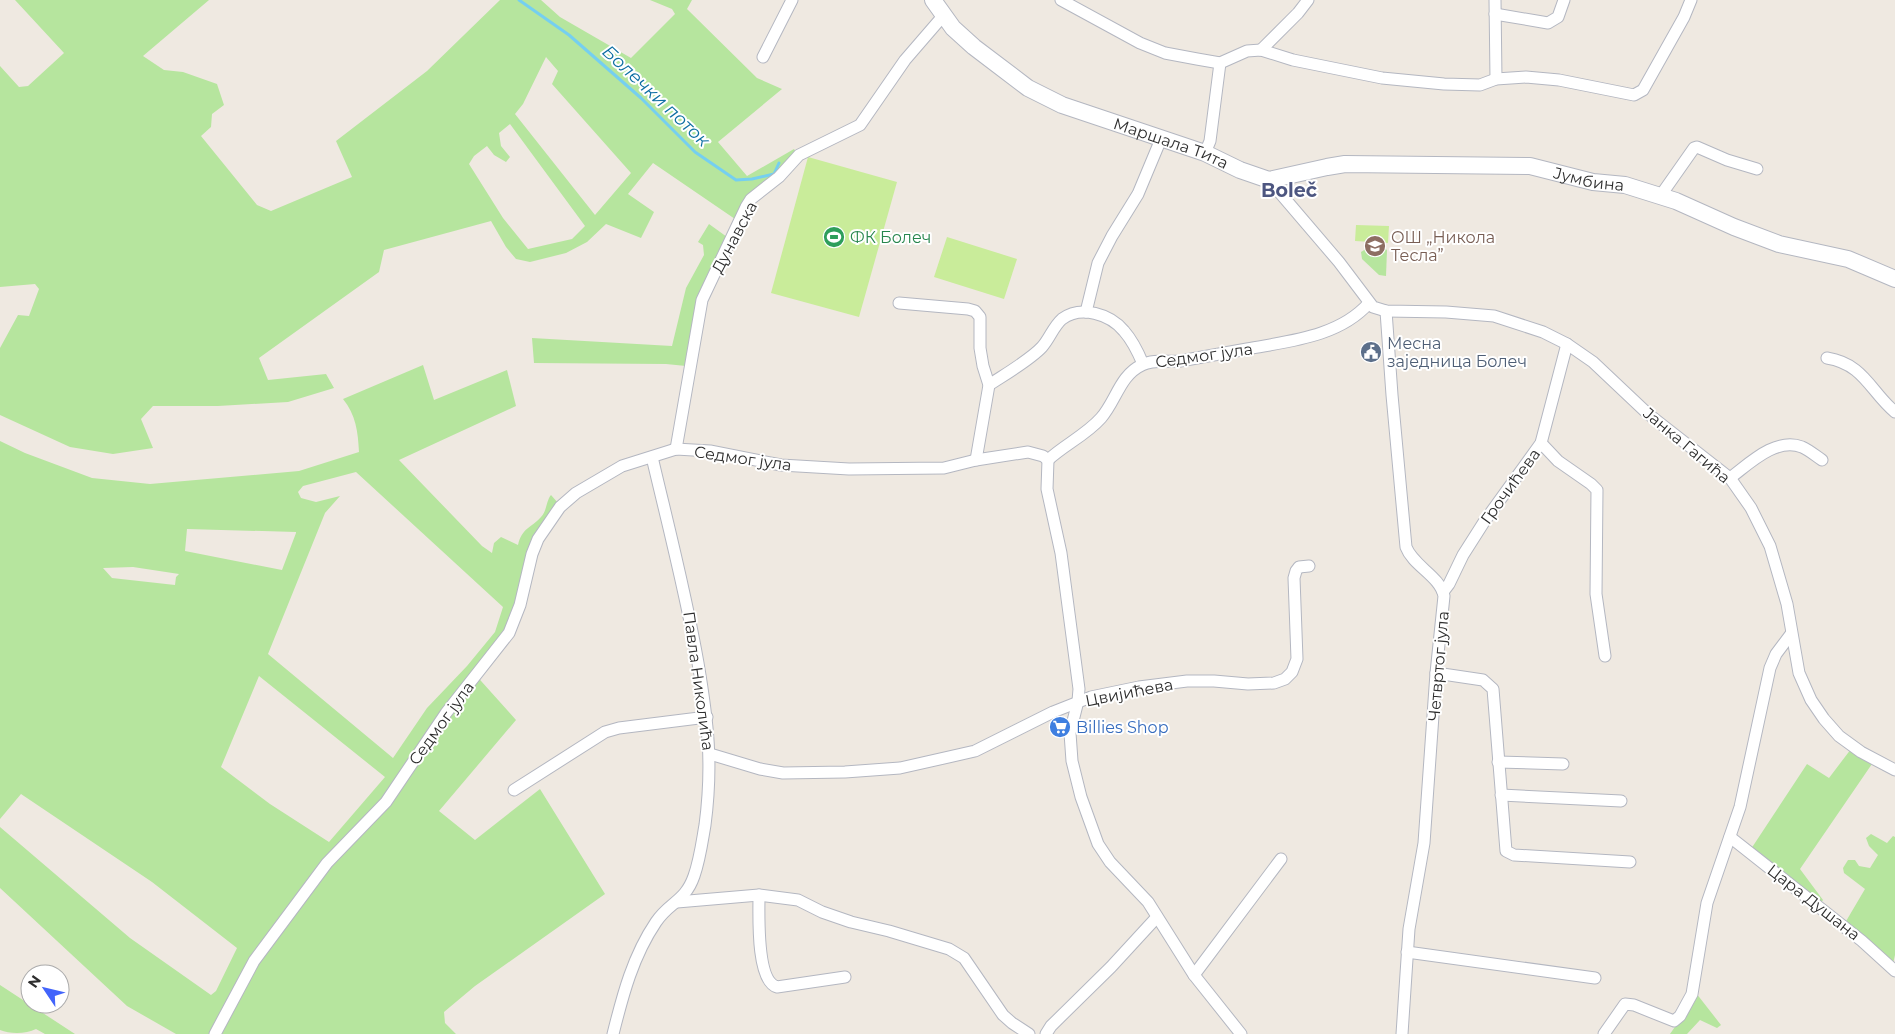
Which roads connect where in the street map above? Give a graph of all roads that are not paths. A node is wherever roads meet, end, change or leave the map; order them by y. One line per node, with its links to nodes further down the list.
1 (792, 0): 11 (street)
2 (933, 0): 9 (street, Маршала Тита)
3 (1061, 0): 12 (street)
4 (1308, 0): 10 (street)
5 (1495, 0): 8 (street)
6 (1564, 0): 8 (street)
7 (1691, 0): 13 (street)
8 (1495, 14): 13 (street)
9 (943, 16): 14 (street, Маршала Тита); 30 (street, Дунавска)
10 (1261, 50): 12 (street); 13 (street)
11 (763, 57)
12 (1220, 63): 15 (street)
13 (1496, 79)
14 (1161, 139): 15 (street, Маршала Тита); 23 (street)
15 (1205, 153): 17 (street, Маршала Тита)
16 (1758, 169): 18 (street)
17 (1269, 180): 18 (street, Јумбина); 21 (street)
18 (1661, 196): 19 (street, Јумбина)
19 (1895, 279)
20 (899, 303): 27 (street)
21 (1369, 303): 22 (street); 26 (street, Седмог јула)
22 (1386, 311): 24 (street, Јанка Гагића); 37 (street, Четвртог јула)
23 (1086, 312): 26 (street); 27 (street)
24 (1567, 344): 29 (street, Грочићева); 35 (street, Јанка Гагића)
25 (1827, 358): 28 (street)
26 (1143, 364): 33 (street, Седмог јула)
27 (989, 385): 32 (street)
28 (1895, 412)
29 (1541, 443): 37 (street, Грочићева); 39 (street)
30 (676, 449): 31 (street, Седмог јула); 32 (street, Седмог јула)
31 (652, 457): 42 (street, Павла Николића); 61 (street, Седмог јула)
32 (976, 460): 33 (street, Седмог јула)
33 (1048, 460): 41 (street)
34 (1822, 460): 35 (street)
35 (1730, 478): 38 (street, Јанка Гагића)
36 (1309, 566): 41 (street, Цвијићева)
37 (1443, 592): 40 (street, Четвртог јула)
38 (1791, 634): 46 (street, Јанка Гагића); 50 (street)
39 (1605, 656)
40 (1436, 674): 44 (street); 56 (street, Четвртог јула)
41 (1078, 701): 43 (street, Цвијићева); 55 (street)
42 (707, 717): 43 (street, Павла Николића); 47 (street)
43 (710, 754): 54 (street, Павла Николића)
44 (1498, 762): 45 (street); 48 (street)
45 (1563, 764)
46 (1895, 770)
47 (514, 790)
48 (1501, 795): 49 (street); 52 (street)
49 (1621, 801)
50 (1730, 837): 57 (street, Цара Душана); 67 (street)
51 (1281, 859): 58 (street)
52 (1630, 862)
53 (759, 895): 54 (street); 59 (street); 63 (street)
54 (677, 902): 62 (street, Павла Николића)
55 (1157, 917): 58 (street); 64 (street)
56 (1407, 952): 60 (street); 66 (street, Четвртог јула)
57 (1895, 971)
58 (1194, 975): 65 (street)
59 (845, 977)
60 (1595, 978)
61 (215, 1034)
62 (613, 1034)
63 (1029, 1034)
64 (1046, 1034)
65 (1241, 1034)
66 (1402, 1034)
67 (1604, 1034)

